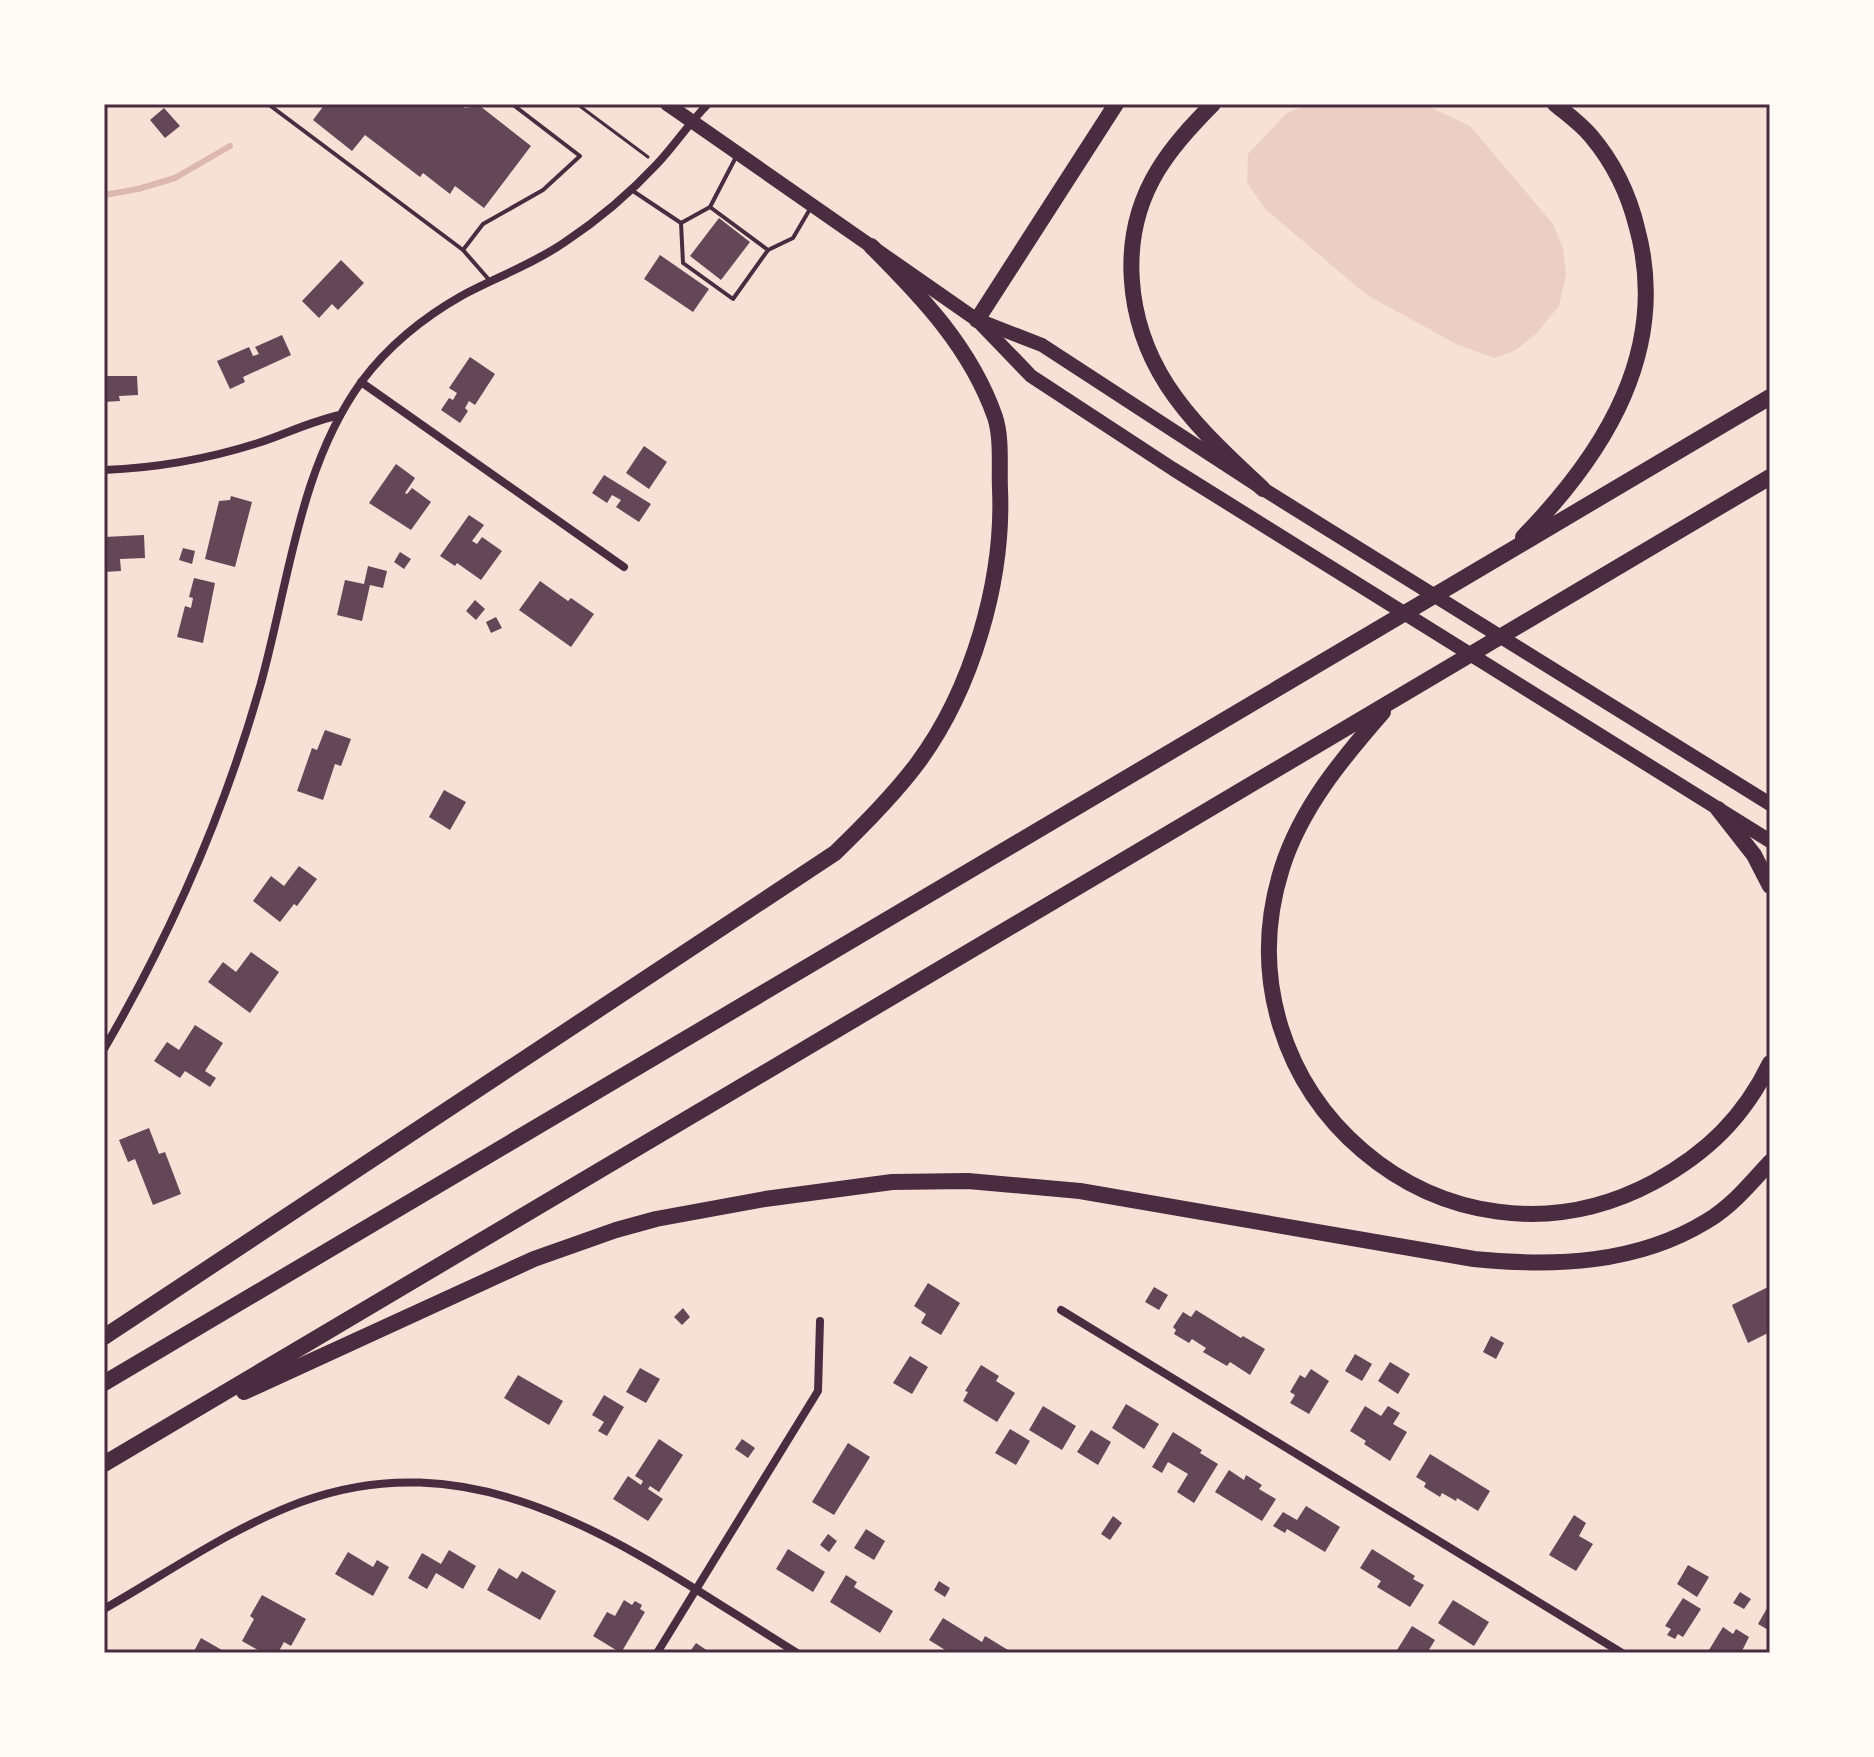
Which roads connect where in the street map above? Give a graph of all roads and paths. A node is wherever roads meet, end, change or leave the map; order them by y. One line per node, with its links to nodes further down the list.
1 (268, 104): 17 (lane)
2 (512, 104): 17 (lane)
3 (577, 104): 11 (path)
4 (667, 104): 9 (main road)
5 (708, 104): 9 (street)
6 (1116, 104): 20 (highway)
7 (1213, 104): 26 (highway)
8 (1555, 104): 27 (highway)
9 (691, 121): 10 (main road); 12 (street)
10 (738, 154): 13 (main road); 14 (lane)
11 (647, 155)
12 (631, 190): 15 (lane); 19 (street)
13 (812, 206): 16 (main road); 18 (lane)
14 (710, 207): 15 (lane); 18 (lane)
15 (681, 223): 18 (lane)
16 (871, 246): 20 (main road); 39 (highway)
17 (463, 250): 19 (lane)
18 (768, 250)
19 (491, 283): 21 (street)
20 (977, 320): 26 (main road); 31 (main road)
21 (361, 382): 23 (street); 28 (street)
22 (1770, 397): 27 (highway)
23 (340, 415): 24 (street); 34 (street)
24 (104, 470)
25 (1770, 477): 29 (highway)
26 (1263, 489): 30 (main road)
27 (1508, 552): 40 (highway)
28 (624, 567)
29 (1391, 702): 35 (highway); 41 (highway)
30 (1770, 804)
31 (1718, 809): 32 (main road); 33 (highway)
32 (1770, 841)
33 (1770, 886)
34 (104, 1049)
35 (1770, 1063)
36 (1770, 1162): 41 (highway)
37 (1061, 1310): 47 (street)
38 (820, 1321): 43 (street)
39 (104, 1337)
40 (104, 1383)
41 (162, 1429): 42 (highway)
42 (104, 1464)
43 (695, 1591): 44 (street); 45 (street); 46 (street)
44 (104, 1609)
45 (657, 1653)
46 (797, 1653)
47 (1622, 1653)

